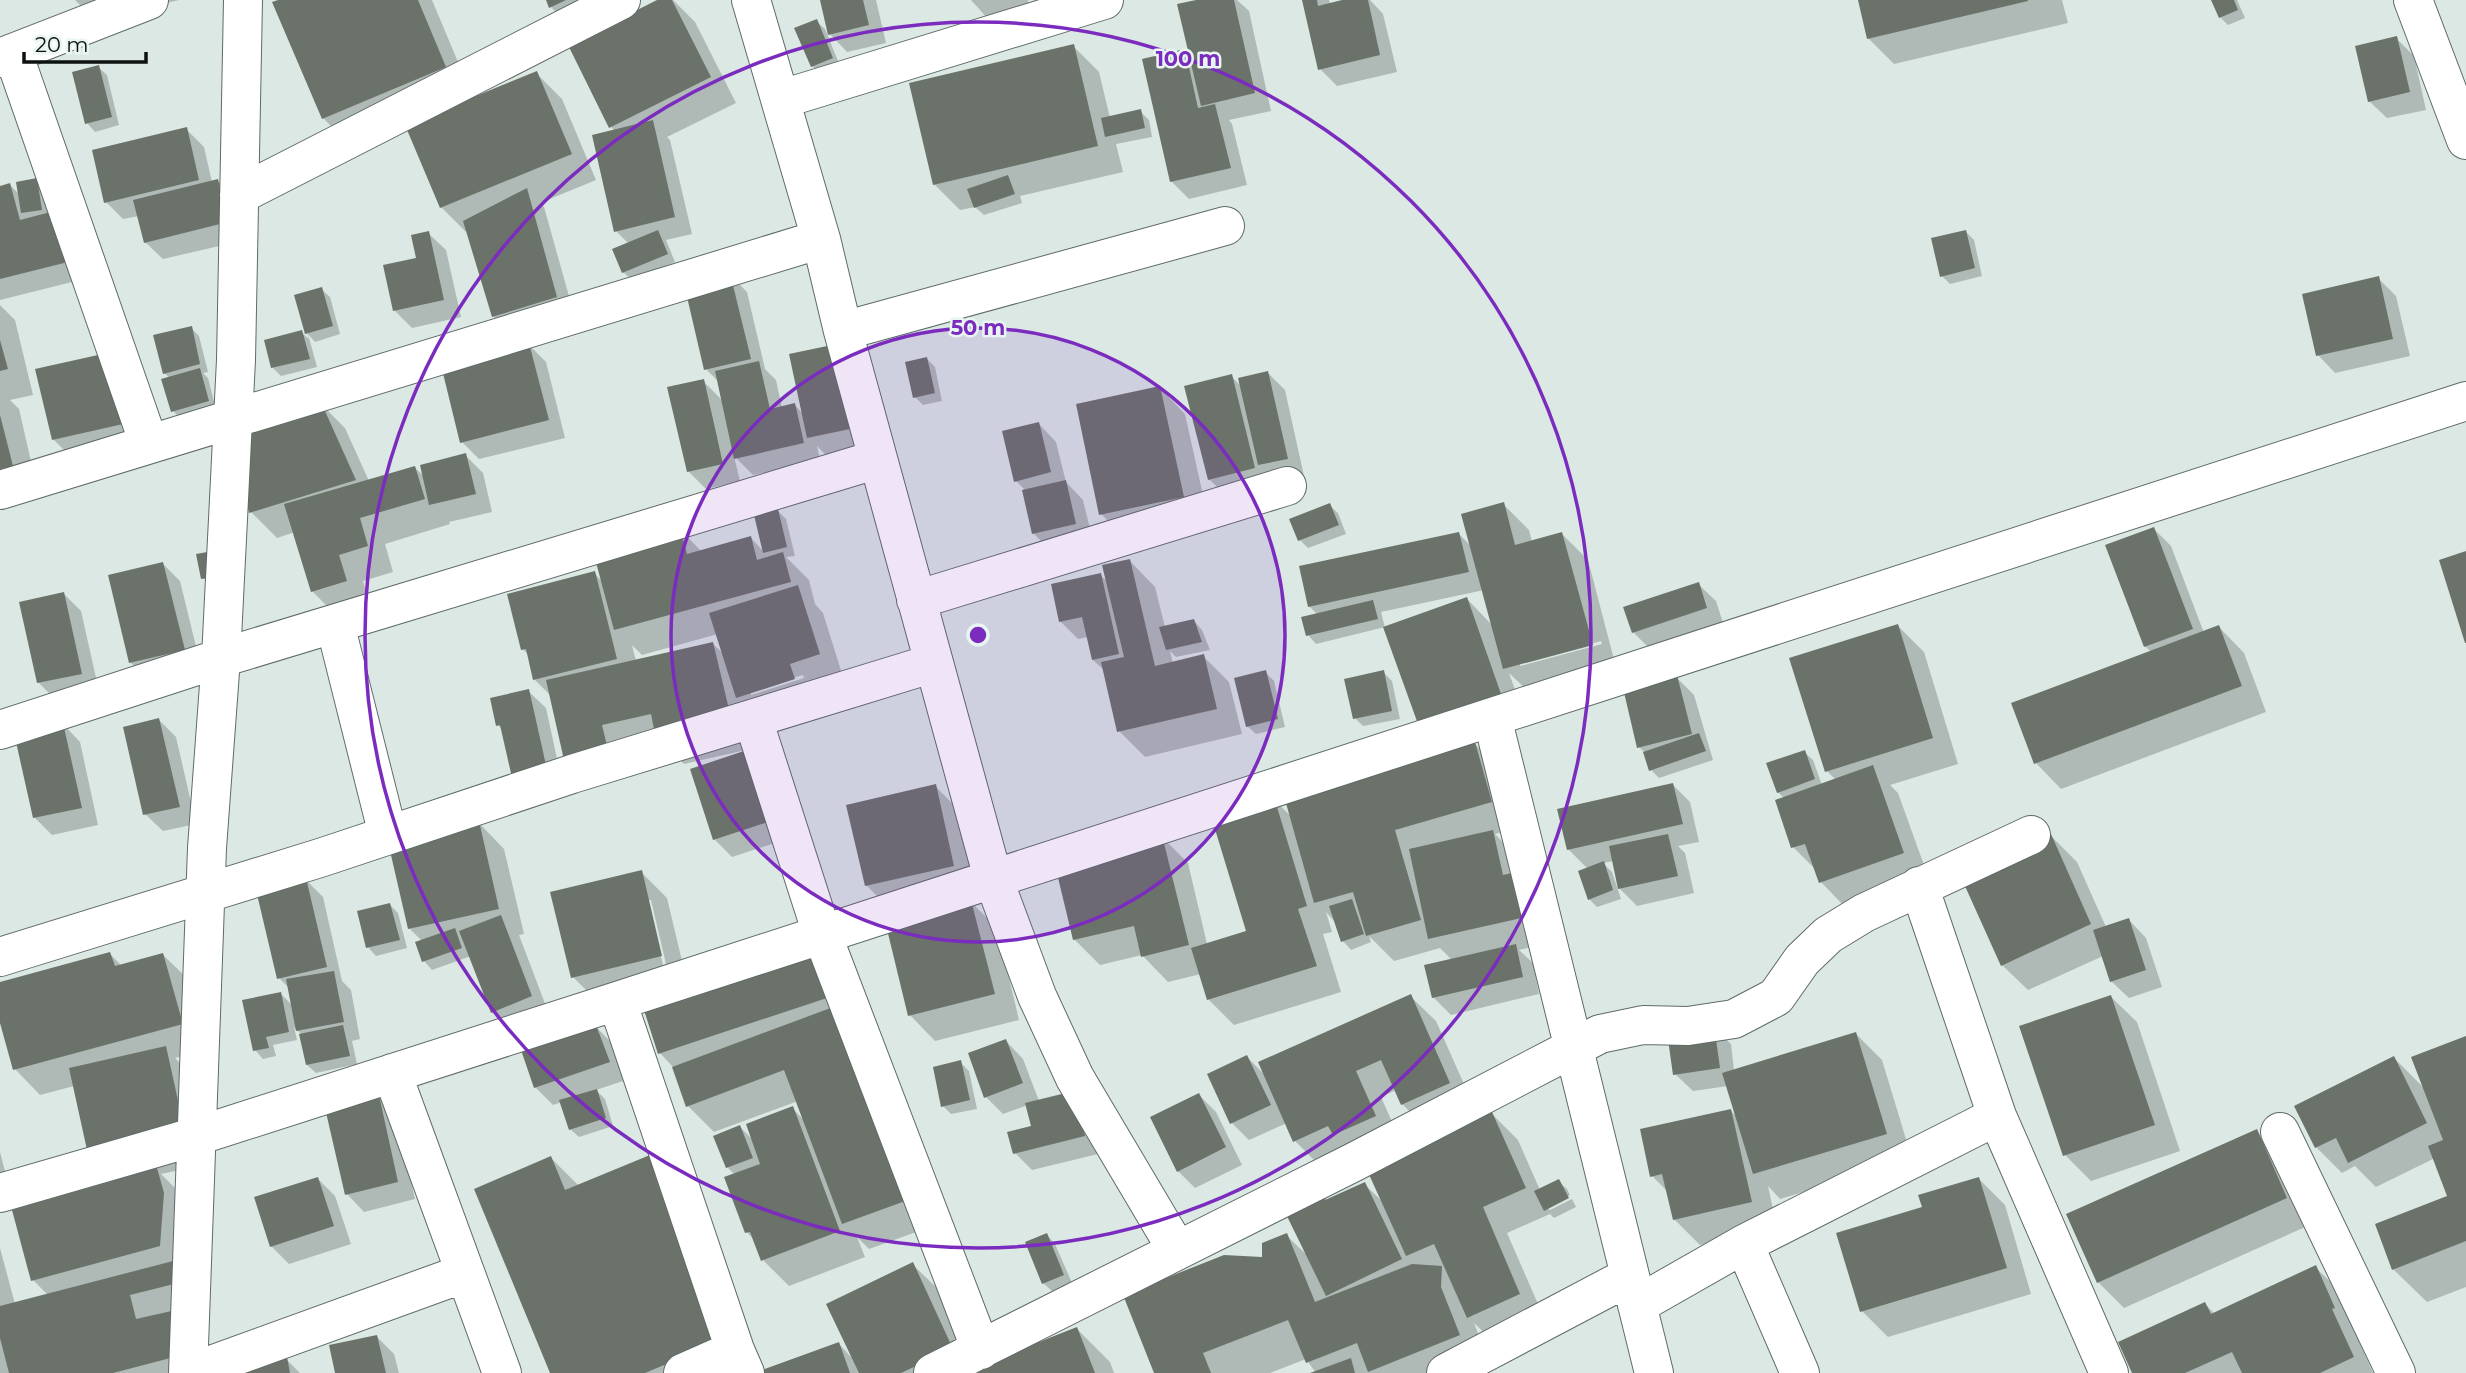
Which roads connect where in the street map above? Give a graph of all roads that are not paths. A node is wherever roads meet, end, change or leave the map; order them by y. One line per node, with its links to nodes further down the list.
1 (149, 0): 7 (street)
2 (243, 0): 10 (street)
3 (621, 0): 10 (street)
4 (751, 0): 8 (street)
5 (1104, 0): 8 (street)
6 (2413, 0): 9 (street)
7 (7, 55): 16 (street)
8 (782, 99): 12 (street)
9 (2466, 140)
10 (239, 195): 15 (street)
11 (1225, 226): 13 (street)
12 (821, 239): 13 (street); 15 (street)
13 (843, 331): 17 (street)
14 (2466, 401): 24 (street)
15 (232, 418): 16 (street); 22 (street)
16 (149, 444): 19 (street)
17 (878, 459): 20 (street); 21 (street)
18 (1287, 486): 20 (street)
19 (0, 490)
20 (916, 600): 23 (street)
21 (335, 624): 22 (street); 27 (street)
22 (221, 657): 26 (street); 31 (street)
23 (934, 663): 25 (street); 29 (street)
24 (1492, 717): 29 (street); 35 (street)
25 (753, 719): 27 (street); 32 (street)
26 (0, 730)
27 (388, 835): 31 (street)
28 (2031, 835): 30 (street)
29 (993, 878): 32 (street); 42 (street)
30 (1919, 887): 35 (street); 37 (street)
31 (205, 894): 33 (street); 39 (street)
32 (822, 934): 34 (street); 45 (street)
33 (0, 957)
34 (617, 1001): 36 (street); 46 (street)
35 (1573, 1047): 42 (street); 44 (street)
36 (392, 1073): 39 (street); 43 (street)
37 (1997, 1116): 41 (street); 54 (street)
38 (2280, 1132): 55 (street)
39 (197, 1136): 40 (street); 47 (street)
40 (0, 1193)
41 (1744, 1244): 44 (street); 53 (street)
42 (1177, 1250): 45 (street)
43 (465, 1273): 47 (street); 48 (street)
44 (1633, 1291): 51 (street); 52 (street)
45 (981, 1350): 50 (street)
46 (740, 1361): 49 (street)
47 (189, 1373)
48 (502, 1373)
49 (683, 1373)
50 (933, 1373)
51 (1446, 1373)
52 (1654, 1373)
53 (1800, 1373)
54 (2109, 1373)
55 (2396, 1373)

